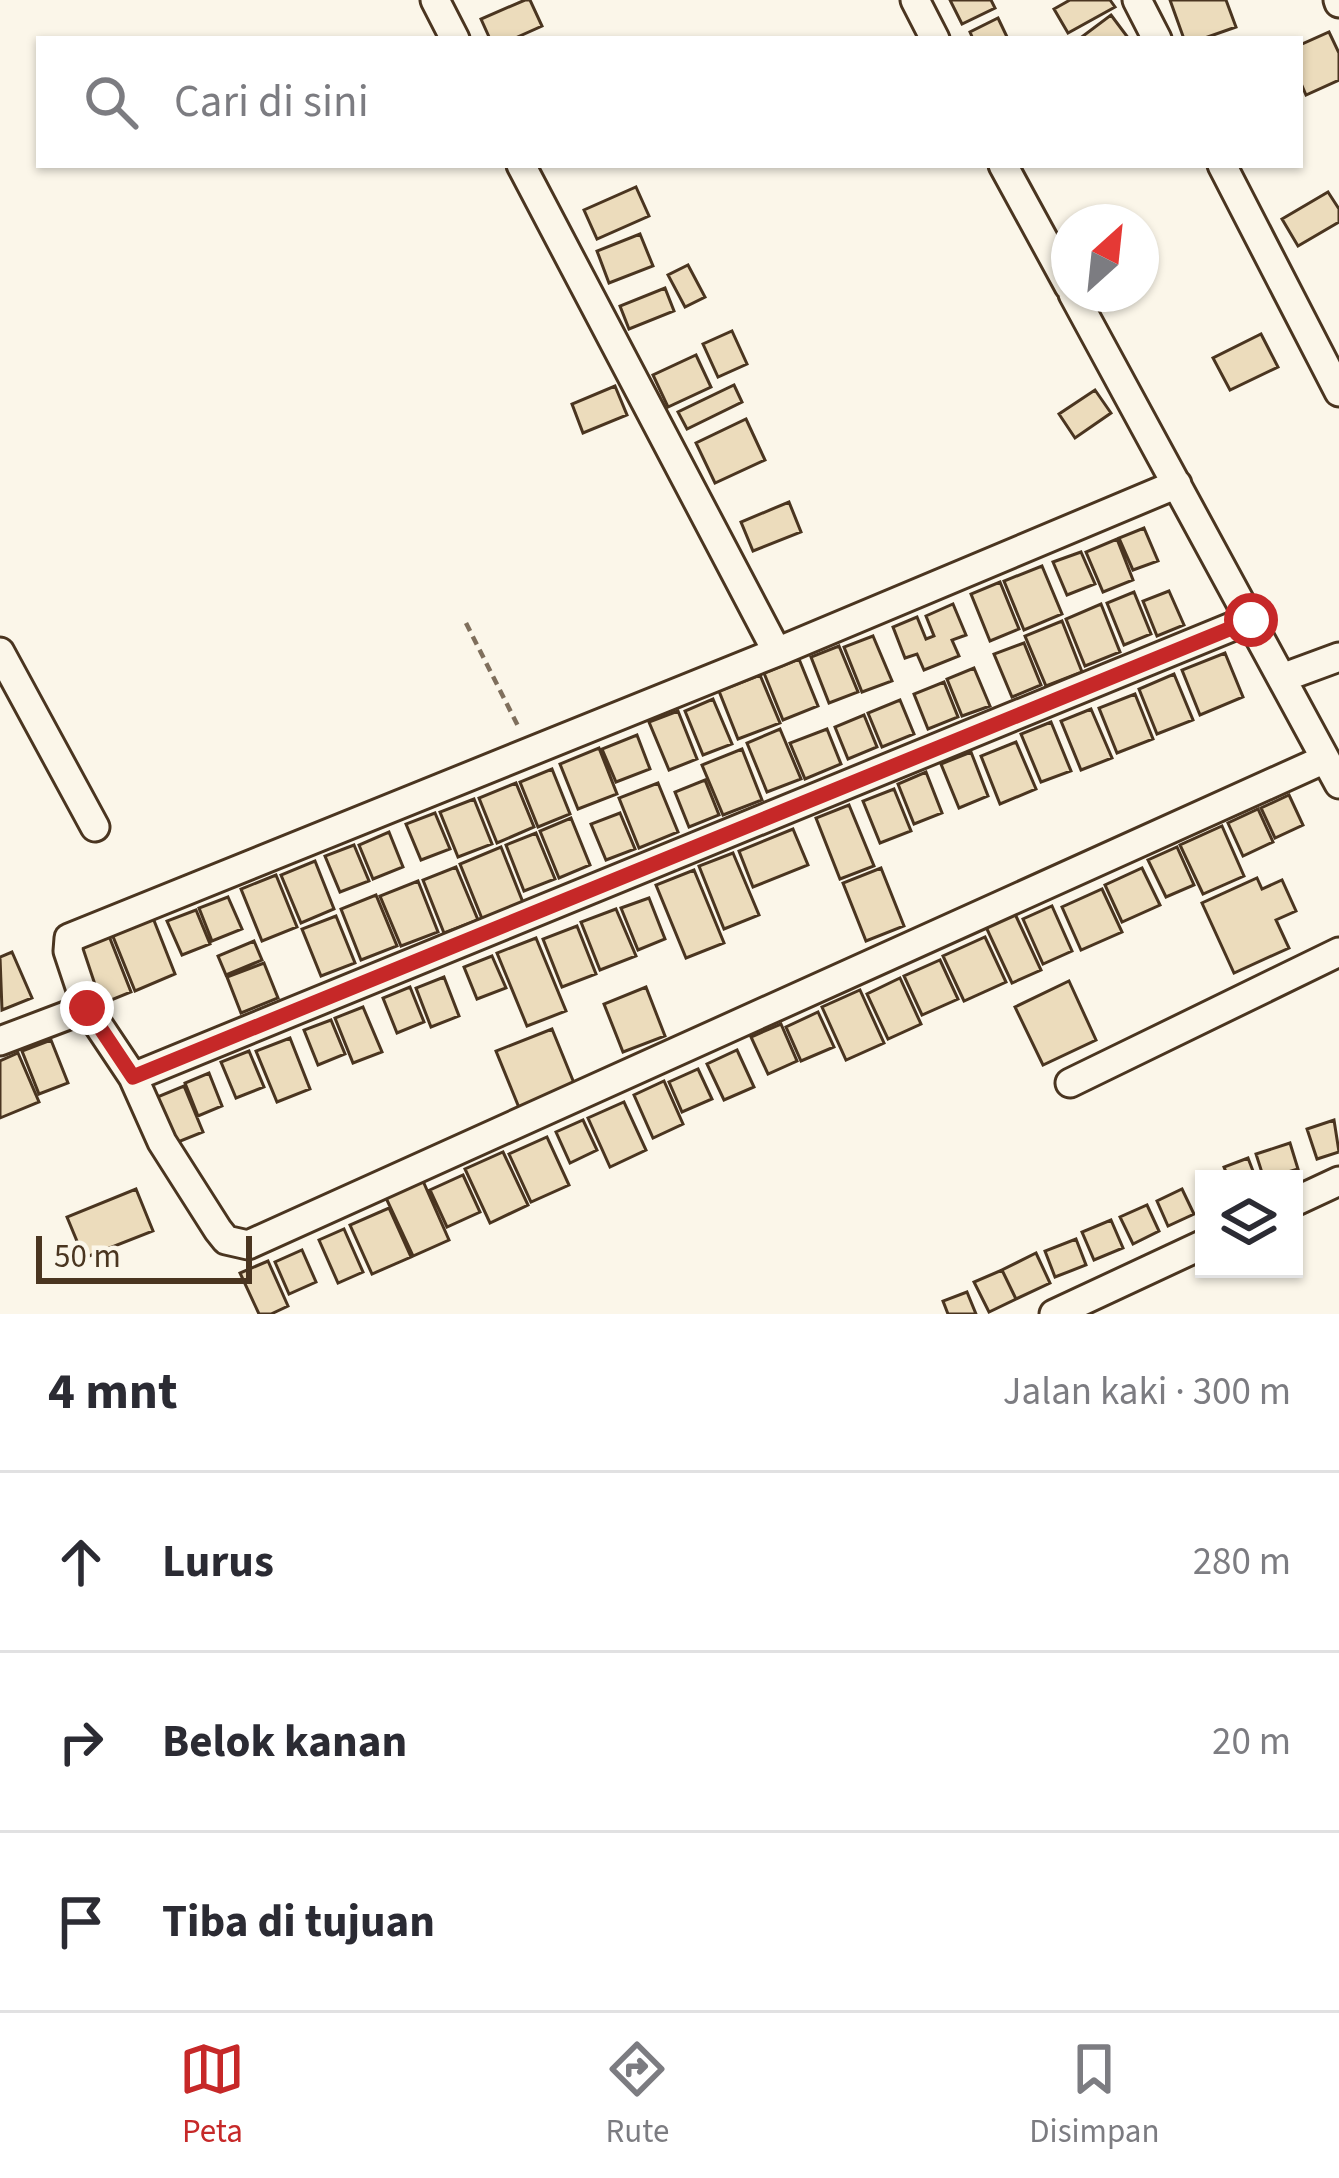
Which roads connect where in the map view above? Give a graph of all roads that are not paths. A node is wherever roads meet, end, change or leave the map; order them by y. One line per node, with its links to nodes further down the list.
1 (435, 0): 4 (street)
2 (915, 0): 5 (street)
3 (1137, 0): 6 (street)
4 (453, 36)
5 (933, 36)
6 (1155, 36)
7 (523, 168): 16 (street)
8 (1005, 168): 10 (street)
9 (1224, 168): 12 (street)
10 (1051, 253)
11 (1083, 312): 13 (street)
12 (1339, 392)
13 (1177, 484): 14 (street); 16 (street)
14 (1251, 620): 18 (street); 24 (street)
15 (0, 652): 20 (street)
16 (777, 652): 22 (street)
17 (1339, 657): 18 (street)
18 (1282, 678): 19 (street)
19 (1332, 771): 24 (street)
20 (95, 826)
21 (1339, 952): 25 (street)
22 (87, 1008): 23 (street); 24 (street)
23 (0, 1041)
24 (133, 1077)
25 (1070, 1083)
26 (1339, 1181): 27 (street)
27 (1303, 1198)
28 (1195, 1248): 29 (street)
29 (1054, 1314)

